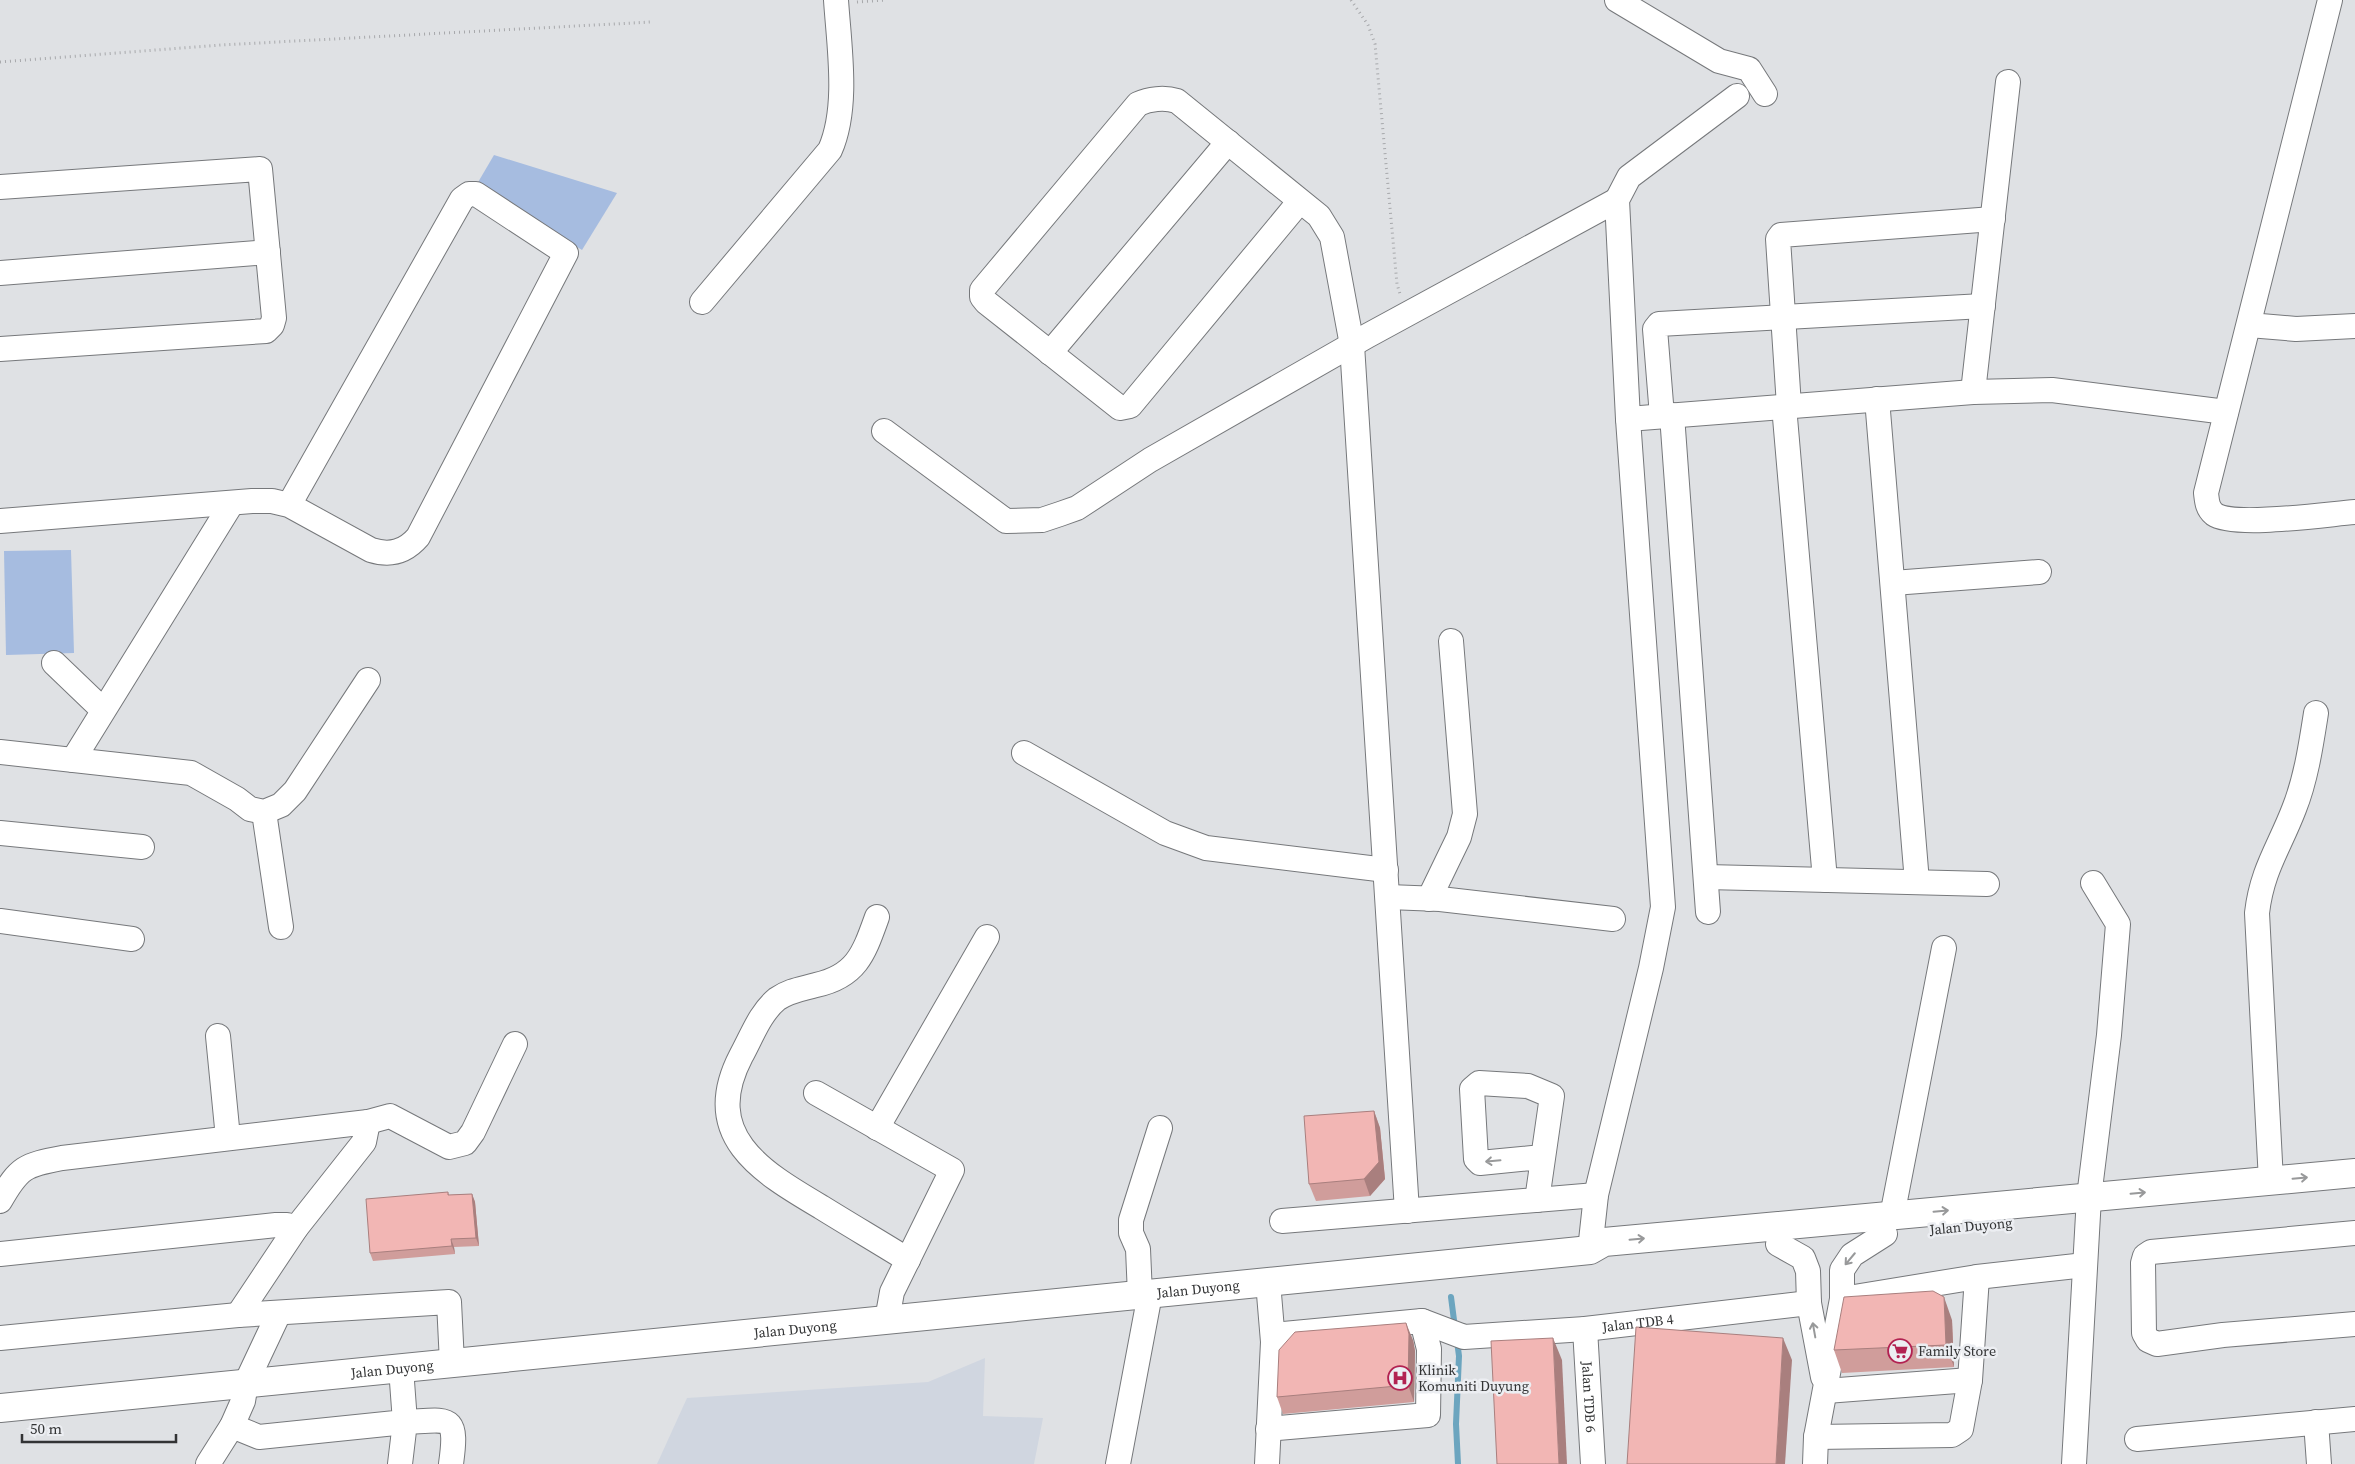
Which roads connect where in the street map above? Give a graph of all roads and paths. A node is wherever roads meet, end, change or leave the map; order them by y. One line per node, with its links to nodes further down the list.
1 (886, 0): 5 (path)
2 (1351, 0): 21 (path)
3 (1617, 0): 9 (street)
4 (2330, 0): 22 (street)
5 (837, 6): 18 (street)
6 (651, 22): 7 (path)
7 (0, 62)
8 (2008, 82): 15 (street)
9 (1765, 94)
10 (1737, 96): 13 (street)
11 (1228, 142): 14 (street); 26 (street); 26 (street)
12 (0, 187): 16 (street)
13 (1618, 200): 21 (street); 32 (street)
14 (1300, 201): 24 (street); 26 (street)
15 (1993, 219): 19 (street); 20 (street)
16 (268, 252): 17 (street); 25 (street)
17 (0, 273)
18 (702, 302)
19 (1983, 306): 20 (street); 27 (street)
20 (1783, 317): 29 (street); 31 (street)
21 (1399, 319): 24 (street)
22 (2249, 325): 23 (street); 30 (street)
23 (2355, 326)
24 (1360, 341): 33 (street); 51 (street)
25 (0, 349)
26 (1050, 353)
27 (1973, 392): 28 (street); 30 (street)
28 (1877, 399): 29 (street); 39 (street)
29 (1787, 406): 31 (street); 53 (street)
30 (2226, 412): 36 (street)
31 (1667, 415): 32 (street); 52 (street)
32 (1628, 418): 78 (street)
33 (884, 431)
34 (232, 502): 35 (street); 37 (street); 43 (street)
35 (289, 505): 35 (street)
36 (2355, 512)
37 (0, 521)
38 (2039, 572): 39 (street)
39 (1893, 583): 54 (street)
40 (1451, 641): 58 (street)
41 (54, 664): 43 (street)
42 (368, 680): 48 (street)
43 (103, 710): 47 (street)
44 (2316, 713): 76 (street)
45 (0, 752): 47 (street)
46 (1024, 753): 51 (street)
47 (73, 760): 48 (street)
48 (264, 812): 63 (street)
49 (0, 833): 50 (street)
50 (142, 847)
51 (1386, 870): 57 (street)
52 (1706, 877): 53 (street); 59 (street)
53 (1825, 880): 54 (street)
54 (1918, 882): 56 (street)
55 (2093, 883): 81 (street)
56 (1987, 884)
57 (1388, 896): 58 (street); 82 (street)
58 (1428, 899): 61 (street)
59 (1708, 912)
60 (877, 917): 90 (street)
61 (1613, 919)
62 (0, 921): 65 (street)
63 (282, 927)
64 (987, 936): 71 (street)
65 (132, 939)
66 (1944, 948): 84 (street)
67 (218, 1036): 73 (street)
68 (515, 1044): 70 (street)
69 (816, 1093): 71 (street)
70 (368, 1122): 73 (street); 85 (street)
71 (877, 1128): 90 (street)
72 (1160, 1128): 94 (street)
73 (228, 1138): 80 (street)
74 (1542, 1157): 74 (street, one-way to 74); 79 (street)
75 (2355, 1173): 76 (main road, Jalan Duyong, one-way to 75)
76 (2271, 1180): 81 (main road, Jalan Duyong, one-way to 76)
77 (2355, 1191): 81 (main road, Jalan Duyong)
78 (1596, 1196): 79 (street); 88 (street)
79 (1537, 1200): 82 (street)
80 (0, 1201)
81 (2089, 1206): 84 (main road, Jalan Duyong); 91 (street)
82 (1407, 1211): 83 (street)
83 (1282, 1221)
84 (1888, 1225): 87 (main road, Jalan Duyong); 88 (main road, Jalan Duyong, one-way to 84); 95 (street, one-way to 95)
85 (296, 1228): 89 (street); 98 (street)
86 (2355, 1233): 101 (street)
87 (1778, 1244): 88 (main road, Jalan Duyong); 96 (street)
88 (1590, 1250): 93 (main road, Jalan Duyong)
89 (0, 1254)
90 (908, 1260): 99 (street)
91 (2085, 1265): 92 (street); 125 (street)
92 (1977, 1277): 95 (street); 107 (street)
93 (1268, 1282): 94 (main road, Jalan Duyong); 103 (street)
94 (1145, 1294): 99 (main road, Jalan Duyong); 121 (street)
95 (1842, 1299): 109 (street)
96 (1810, 1304): 102 (street, Jalan TDB 4); 109 (street, one-way to 96)
97 (279, 1313): 98 (street); 105 (street); 108 (street)
98 (238, 1315): 104 (street)
99 (887, 1320): 105 (main road, Jalan Duyong)
100 (1422, 1321): 102 (street, Jalan TDB 4); 103 (street); 115 (street)
101 (2355, 1324)
102 (1585, 1329): 123 (street, Jalan TDB 6)
103 (1273, 1335): 115 (street)
104 (0, 1338)
105 (452, 1363): 106 (main road, Jalan Duyong)
106 (401, 1368): 108 (main road, Jalan Duyong); 112 (street)
107 (1970, 1380): 109 (street); 116 (street)
108 (246, 1383): 110 (main road, Jalan Duyong); 114 (street)
109 (1826, 1391): 116 (street)
110 (0, 1408)
111 (2355, 1419): 113 (street)
112 (405, 1422): 114 (street); 119 (street); 120 (street)
113 (2316, 1422): 117 (street); 126 (street)
114 (232, 1426): 118 (street)
115 (1268, 1429): 122 (street)
116 (1816, 1436): 124 (street)
117 (2137, 1439)
118 (208, 1464)
119 (400, 1464)
120 (451, 1464)
121 (1118, 1464)
122 (1267, 1464)
123 (1593, 1464)
124 (1815, 1464)
125 (2074, 1464)
126 (2319, 1464)

